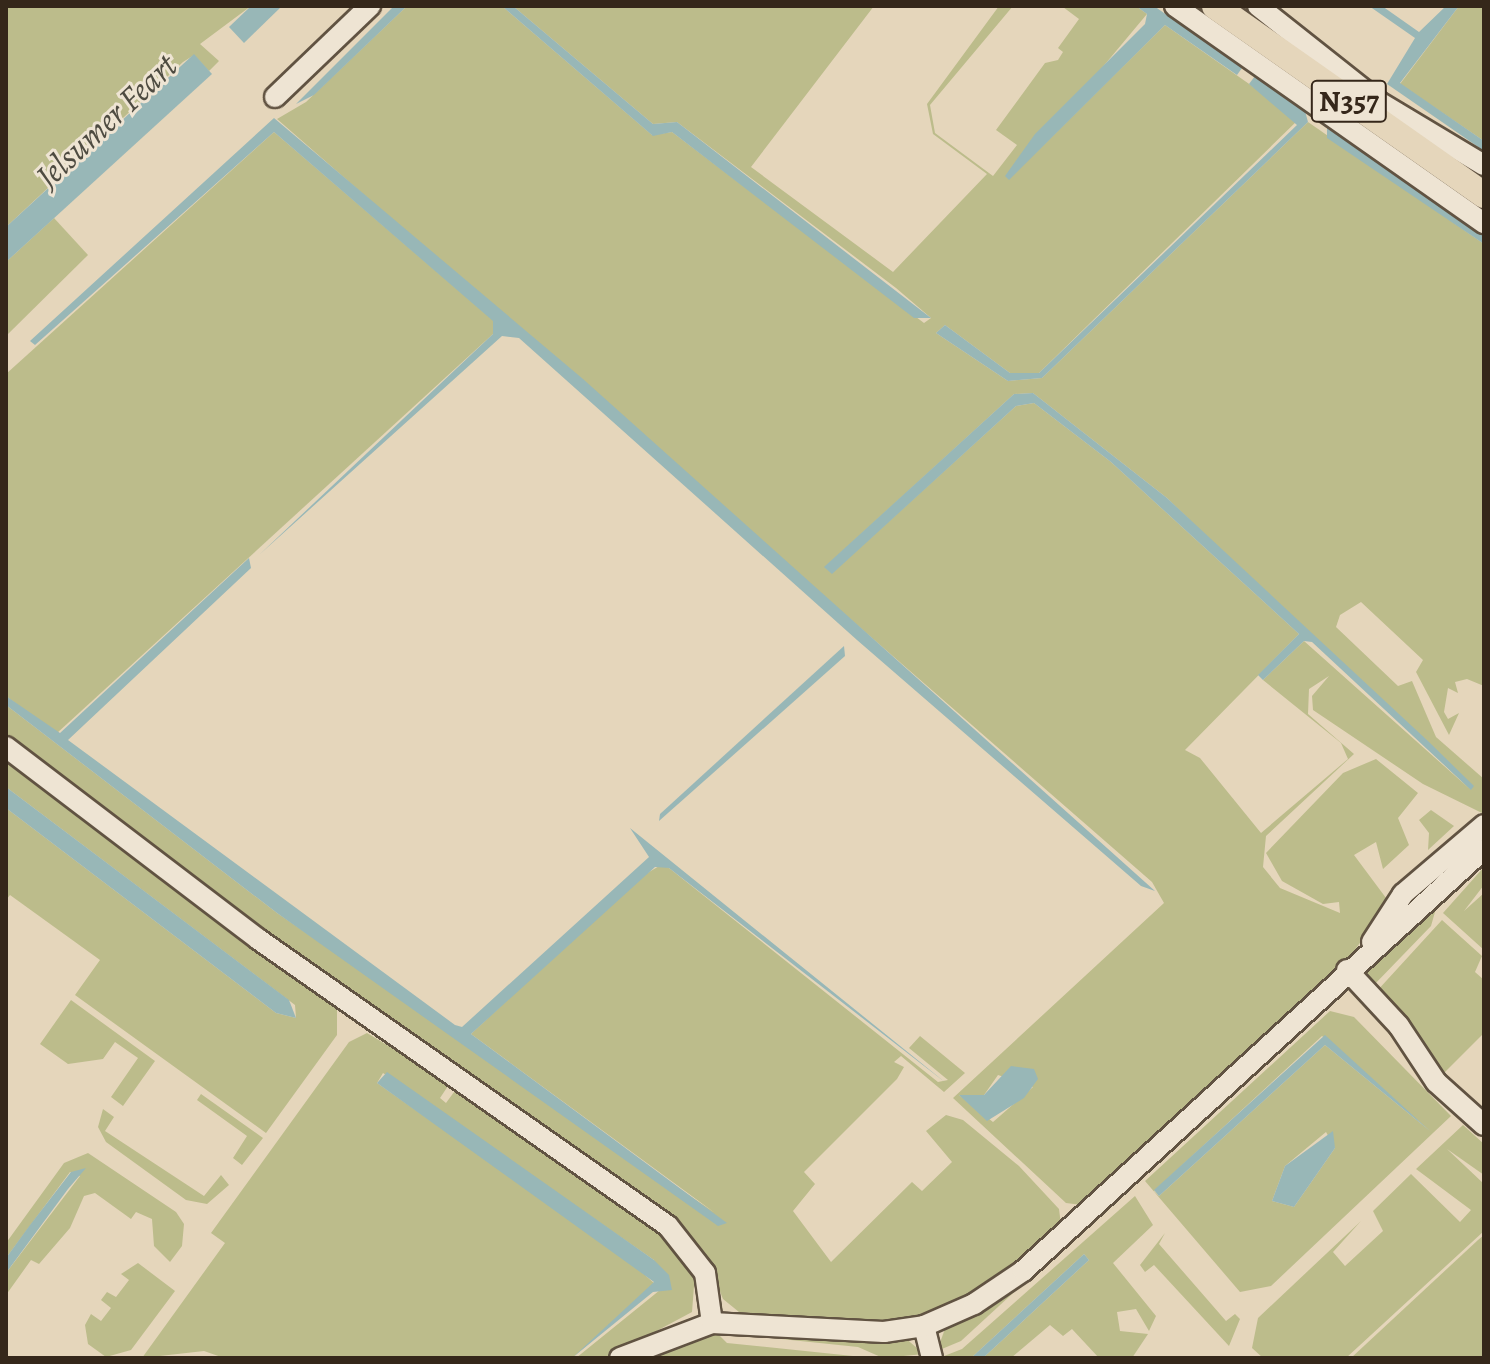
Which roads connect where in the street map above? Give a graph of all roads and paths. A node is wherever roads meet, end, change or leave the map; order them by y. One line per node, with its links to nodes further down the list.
1 (370, 6): 5 (street)
2 (1175, 6): 8 (street)
3 (1215, 6): 7 (main road, N357)
4 (1258, 6): 6 (street)
5 (275, 97)
6 (1484, 165)
7 (1484, 195)
8 (1484, 223)
9 (6, 747): 17 (street)
10 (1484, 825): 13 (street)
11 (1484, 832): 13 (street)
12 (1484, 849): 14 (street)
13 (1382, 926): 14 (street)
14 (1363, 955): 15 (street)
15 (1347, 970): 16 (street); 18 (street)
16 (1484, 1125)
17 (712, 1323): 18 (street); 19 (street)
18 (924, 1326): 20 (street)
19 (620, 1358)
20 (932, 1358)

